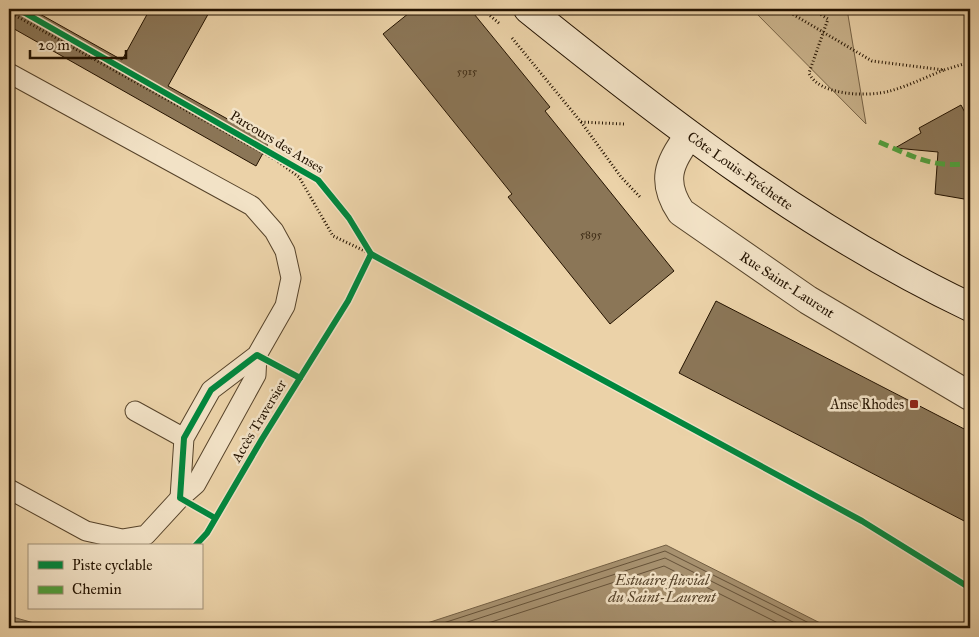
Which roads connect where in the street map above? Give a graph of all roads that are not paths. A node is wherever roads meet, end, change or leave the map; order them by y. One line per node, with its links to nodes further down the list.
1 (528, 9): 3 (main road, Côte Louis-Fréchette)
2 (9, 73): 5 (lane)
3 (689, 136): 4 (main road, Côte Louis-Fréchette); 6 (main road, Rue Saint-Laurent)
4 (970, 307)
5 (257, 355): 8 (lane); 10 (lane)
6 (970, 396)
7 (135, 412): 8 (lane)
8 (184, 438): 10 (lane)
9 (9, 489): 10 (lane)
10 (180, 498)

